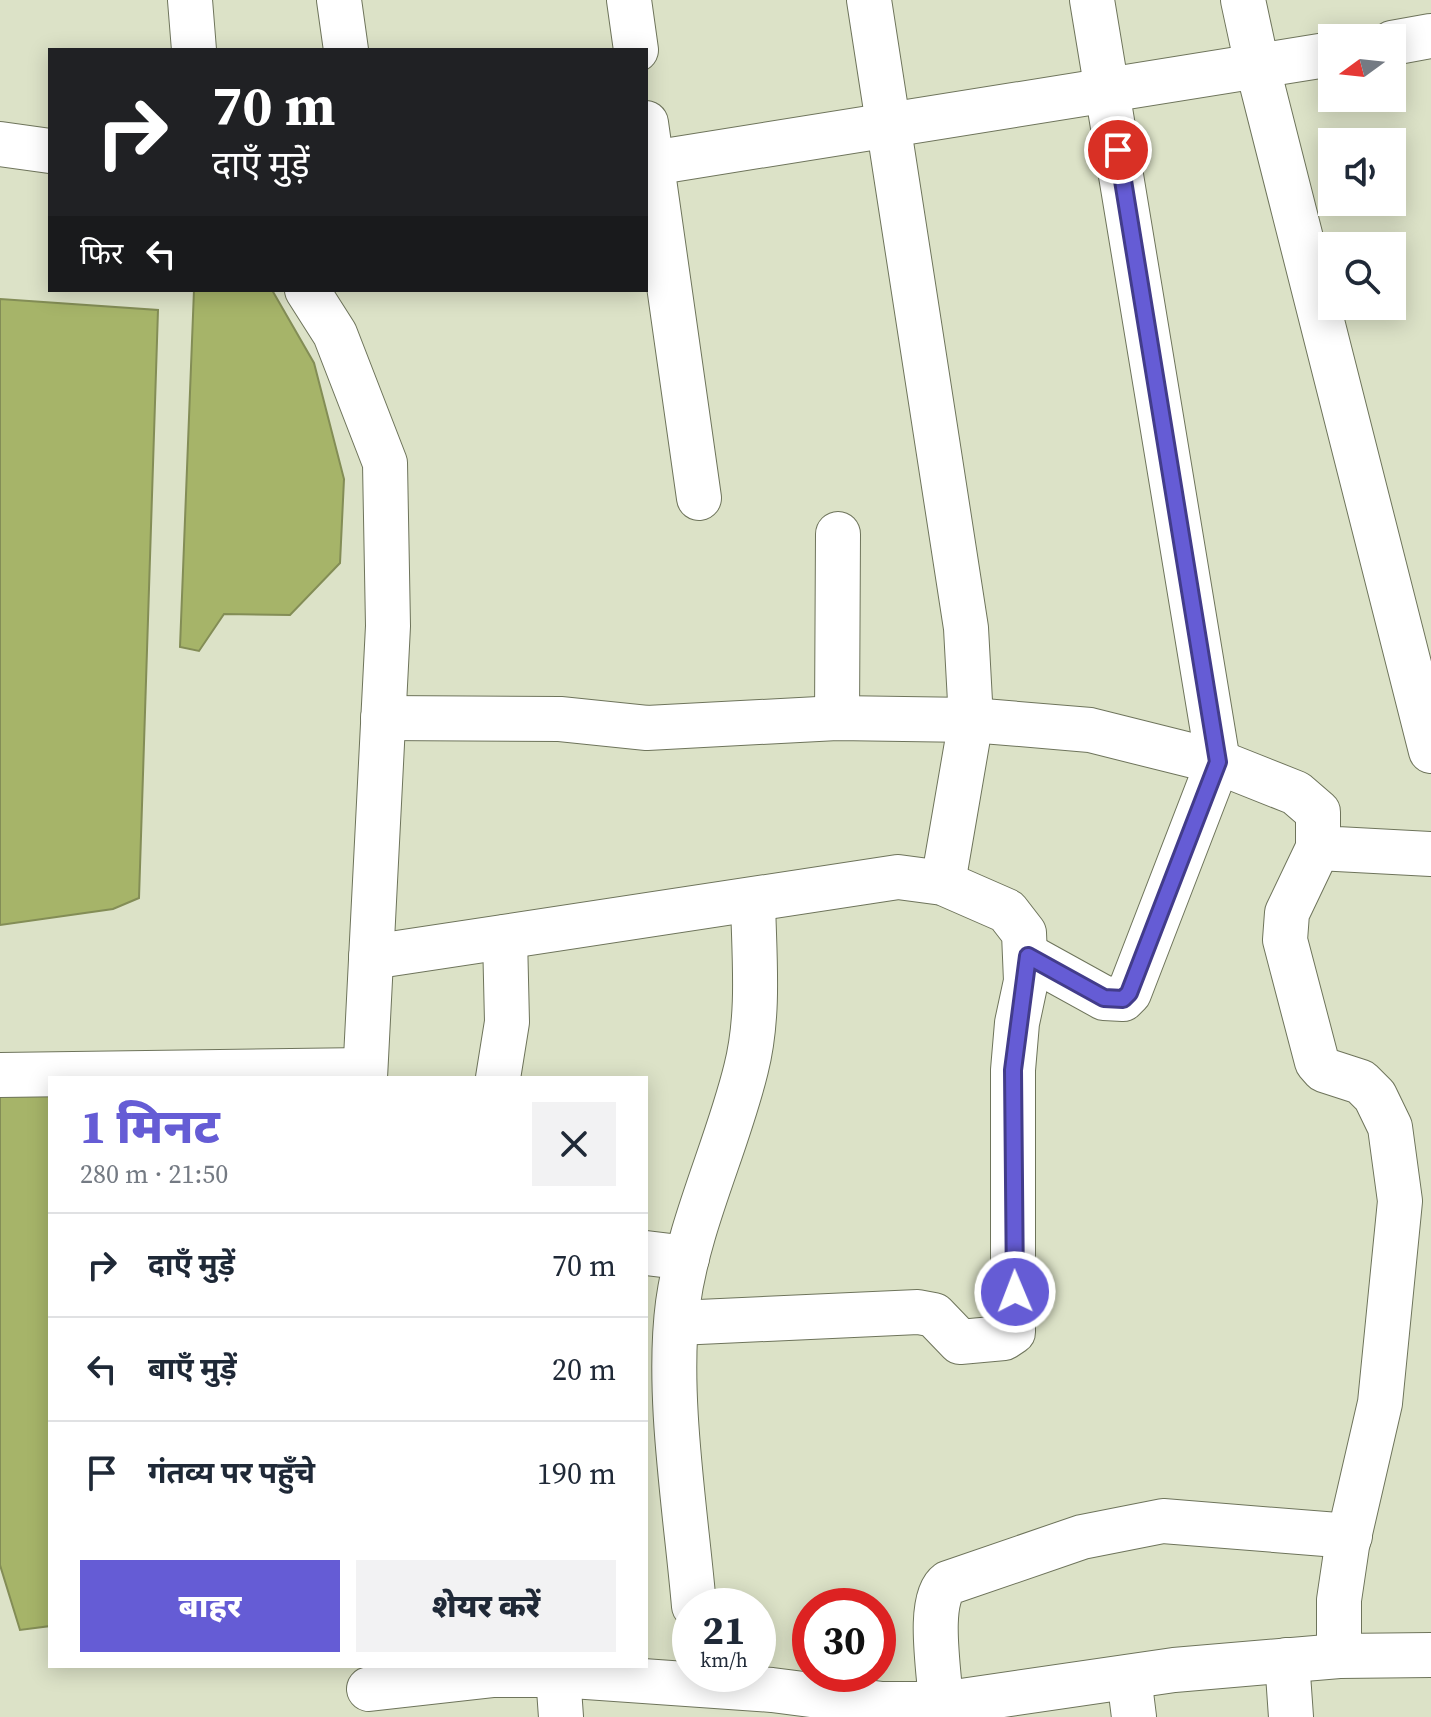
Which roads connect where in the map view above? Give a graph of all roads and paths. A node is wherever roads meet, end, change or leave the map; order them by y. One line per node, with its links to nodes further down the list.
1 (190, 0): 9 (street)
2 (339, 0): 10 (street)
3 (629, 0): 11 (street)
4 (869, 0): 15 (street)
5 (1092, 0): 14 (street)
6 (1243, 0): 13 (street)
7 (1431, 36): 8 (street)
8 (1406, 40)
9 (194, 48)
10 (346, 48)
11 (636, 48)
12 (1318, 56): 13 (street)
13 (1257, 65): 14 (street); 25 (street)
14 (1108, 89): 15 (street); 26 (street)
15 (888, 124): 17 (street); 24 (street)
16 (0, 144): 18 (street)
17 (648, 150): 20 (street)
18 (48, 151)
19 (308, 292): 22 (street)
20 (699, 498)
21 (838, 534): 23 (street)
22 (383, 718): 23 (street); 33 (street)
23 (837, 718): 24 (street)
24 (971, 720): 26 (street); 29 (street)
25 (1431, 751)
26 (1218, 762): 27 (street); 32 (street)
27 (1318, 848): 28 (street); 37 (street)
28 (1431, 854)
29 (943, 883): 30 (street); 32 (street)
30 (753, 900): 31 (street); 38 (street)
31 (505, 937): 33 (street); 36 (street)
32 (1028, 956): 39 (street)
33 (371, 957): 34 (street)
34 (365, 1074): 35 (street)
35 (0, 1075)
36 (498, 1076)
37 (1415, 1188): 40 (street)
38 (667, 1256): 39 (street)
39 (677, 1323): 41 (street)
40 (1350, 1536): 43 (street); 53 (street)
41 (692, 1588)
42 (1431, 1655): 43 (street)
43 (1339, 1656): 44 (street)
44 (1287, 1660): 50 (street); 54 (street)
45 (494, 1671): 47 (street); 49 (street)
46 (672, 1683): 49 (street)
47 (369, 1691)
48 (736, 1692): 52 (street)
49 (560, 1696)
50 (1131, 1697): 51 (street)
51 (1062, 1702): 53 (street)
52 (773, 1704): 53 (street)
53 (941, 1704)
54 (1291, 1717)

